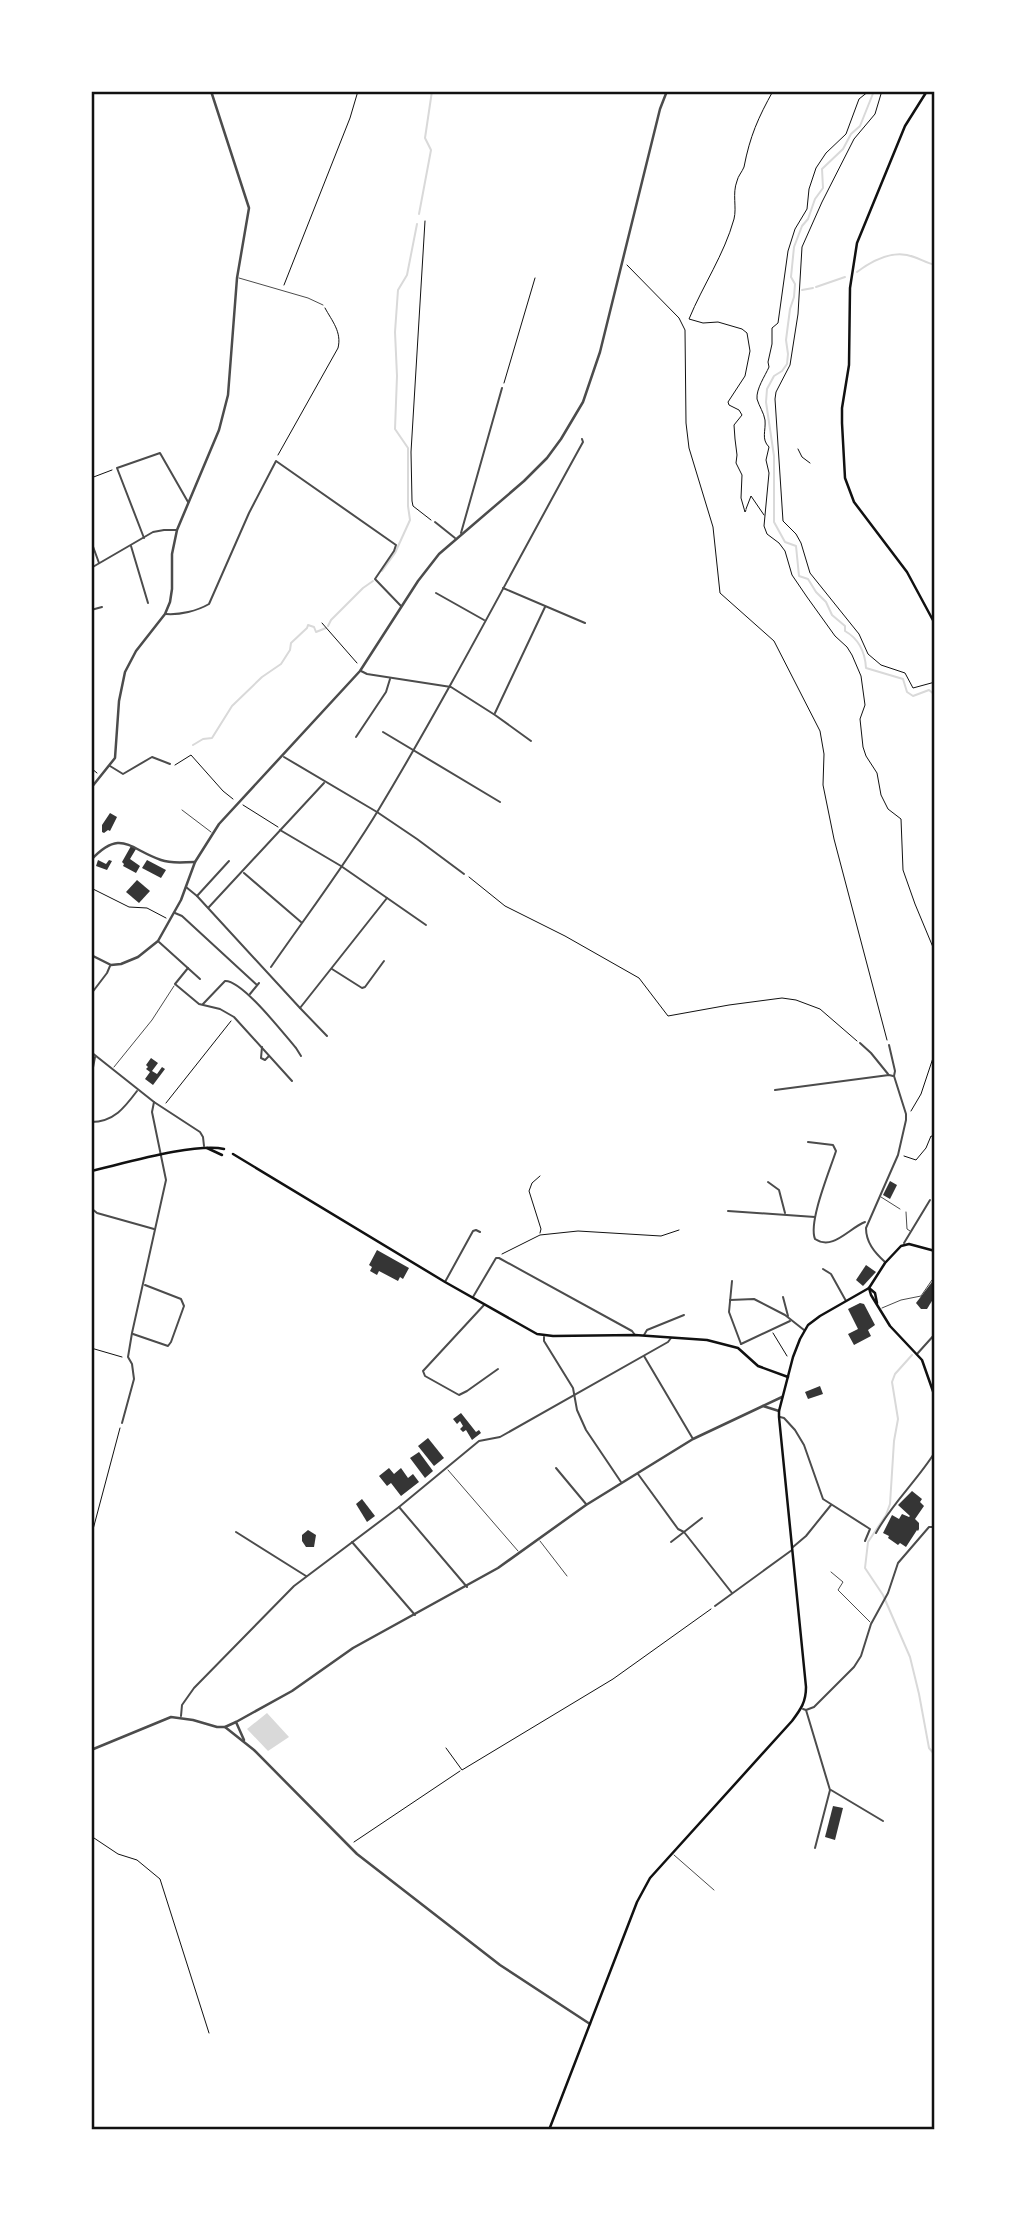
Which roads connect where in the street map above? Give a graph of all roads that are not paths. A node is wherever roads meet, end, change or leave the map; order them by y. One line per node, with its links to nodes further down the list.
1 (211, 91): 4 (street)
2 (667, 91): 11 (street)
3 (927, 91): 28 (main road)
4 (236, 278): 5 (lane); 8 (street)
5 (323, 305)
6 (502, 388): 11 (street)
7 (582, 439): 18 (street)
8 (188, 502): 10 (street); 12 (street)
9 (435, 522): 13 (street)
10 (177, 530): 12 (street); 25 (street)
11 (461, 533): 13 (street)
12 (144, 538): 15 (street)
13 (455, 538): 22 (street)
14 (91, 541): 16 (street)
15 (130, 545): 16 (street); 20 (street)
16 (99, 564): 17 (street)
17 (91, 568)
18 (502, 587): 23 (street); 26 (street)
19 (436, 593): 26 (street)
20 (148, 603)
21 (102, 607): 24 (street)
22 (402, 607): 25 (street); 29 (street)
23 (545, 607): 27 (street); 32 (street)
24 (91, 610)
25 (166, 614): 39 (street)
26 (485, 621): 31 (street)
27 (585, 623)
28 (935, 624)
29 (361, 670): 30 (street); 37 (street)
30 (390, 678): 31 (street); 34 (street)
31 (451, 687): 32 (street); 36 (street)
32 (495, 715): 35 (street)
33 (383, 732): 36 (street)
34 (356, 737)
35 (531, 741)
36 (414, 750): 42 (street); 44 (street)
37 (283, 756): 40 (street); 46 (street)
38 (170, 764): 39 (street)
39 (110, 766): 41 (street)
40 (324, 783): 44 (street); 45 (street)
41 (91, 788)
42 (500, 802)
43 (182, 810): 46 (lane)
44 (377, 812): 50 (street); 52 (street)
45 (280, 829): 50 (street); 51 (street)
46 (212, 833): 49 (street)
47 (91, 860): 49 (street)
48 (229, 861): 54 (street)
49 (195, 862): 53 (street)
50 (341, 866): 55 (street); 58 (street)
51 (243, 872): 56 (street); 58 (street)
52 (464, 874)
53 (186, 887): 54 (street); 57 (street)
54 (197, 896): 56 (street)
55 (387, 898): 59 (street); 66 (street)
56 (208, 908): 72 (street)
57 (175, 913): 60 (street); 70 (street)
58 (301, 922): 64 (street)
59 (426, 925)
60 (158, 942): 63 (street); 65 (street)
61 (91, 955): 63 (street)
62 (384, 961): 66 (street)
63 (111, 965): 69 (street)
64 (271, 967)
65 (188, 968): 67 (street); 68 (street)
66 (331, 968): 72 (street)
67 (200, 979)
68 (175, 984): 71 (street); 81 (lane)
69 (91, 994)
70 (250, 994)
71 (202, 1005): 76 (street); 80 (street)
72 (300, 1008): 73 (street)
73 (327, 1036)
74 (860, 1043): 82 (street)
75 (888, 1045): 83 (street)
76 (262, 1046): 79 (street); 79 (street)
77 (91, 1052): 78 (street)
78 (95, 1056): 81 (street); 84 (street)
79 (269, 1056): 85 (street)
80 (300, 1056)
81 (112, 1070): 86 (street)
82 (889, 1074): 83 (street); 87 (street)
83 (894, 1076): 98 (street)
84 (91, 1078)
85 (292, 1081)
86 (138, 1090): 88 (street); 89 (street)
87 (775, 1090)
88 (154, 1101): 91 (street); 93 (street)
89 (91, 1122)
90 (808, 1142): 105 (street)
91 (204, 1147): 92 (main road); 93 (main road); 94 (main road)
92 (224, 1149)
93 (162, 1155): 96 (main road); 107 (street)
94 (222, 1155)
95 (232, 1156): 116 (main road)
96 (91, 1171)
97 (768, 1182): 104 (street)
98 (879, 1196): 101 (lane); 106 (street)
99 (930, 1200): 108 (street)
100 (91, 1208): 107 (street)
101 (900, 1209)
102 (728, 1211): 104 (street)
103 (906, 1212): 108 (lane)
104 (785, 1214): 105 (street)
105 (816, 1217): 106 (street)
106 (867, 1222): 112 (street)
107 (155, 1229): 117 (street)
108 (910, 1231): 110 (street)
109 (480, 1232): 116 (street)
110 (904, 1244): 111 (main road); 112 (main road)
111 (935, 1251)
112 (885, 1263): 118 (main road)
113 (823, 1269): 122 (street)
114 (932, 1280): 124 (lane)
115 (732, 1281): 121 (street)
116 (445, 1282): 120 (main road)
117 (143, 1284): 129 (street); 129 (street)
118 (869, 1288): 122 (main road); 124 (main road)
119 (783, 1297): 126 (street)
120 (472, 1298): 123 (main road); 131 (street)
121 (730, 1300): 126 (street); 135 (street)
122 (846, 1301): 128 (main road)
123 (485, 1305): 132 (main road); 138 (street)
124 (880, 1309): 136 (main road)
125 (684, 1315): 133 (street)
126 (788, 1317): 127 (street)
127 (791, 1320): 128 (street); 135 (street)
128 (805, 1330): 139 (main road)
129 (132, 1334): 146 (street)
130 (935, 1334): 136 (street)
131 (635, 1335): 132 (main road); 133 (main road)
132 (544, 1336): 140 (street)
133 (643, 1336): 134 (main road)
134 (671, 1338): 135 (main road); 137 (street)
135 (739, 1346): 139 (main road)
136 (917, 1354): 142 (main road)
137 (644, 1355): 140 (street); 147 (street)
138 (498, 1369)
139 (788, 1377): 141 (main road)
140 (574, 1394): 149 (street); 152 (street)
141 (782, 1397): 143 (street); 144 (main road)
142 (935, 1397)
143 (763, 1406): 144 (street); 147 (street)
144 (779, 1410): 145 (main road)
145 (779, 1417): 153 (street); 165 (main road)
146 (122, 1423)
147 (693, 1439): 151 (street)
148 (935, 1452): 160 (street)
149 (446, 1468): 155 (street); 166 (lane)
150 (556, 1468): 154 (street)
151 (637, 1473): 152 (street); 159 (street)
152 (621, 1482): 154 (street)
153 (831, 1504): 162 (street); 165 (street)
154 (586, 1505): 161 (street)
155 (398, 1507): 163 (street); 170 (street)
156 (702, 1518): 159 (street)
157 (935, 1527): 174 (street)
158 (236, 1532): 168 (street)
159 (684, 1532): 164 (street); 171 (street)
160 (876, 1533)
161 (538, 1540): 166 (street); 169 (lane)
162 (865, 1541)
163 (352, 1542): 168 (street); 173 (street)
164 (671, 1542)
165 (792, 1548): 171 (street); 175 (main road)
166 (520, 1553): 170 (street)
167 (831, 1572): 174 (lane)
168 (307, 1576): 176 (street)
169 (567, 1576)
170 (467, 1587): 173 (street)
171 (732, 1594): 172 (street)
172 (716, 1606)
173 (415, 1615): 177 (street)
174 (871, 1624): 175 (street)
175 (804, 1709): 181 (street); 184 (main road)
176 (181, 1717): 178 (street); 180 (street)
177 (236, 1722): 178 (street); 179 (street)
178 (225, 1727): 179 (street)
179 (244, 1740): 186 (street)
180 (91, 1750)
181 (830, 1790): 182 (street); 183 (street)
182 (883, 1821)
183 (815, 1848)
184 (672, 1854): 185 (lane); 186 (main road)
185 (714, 1890)
186 (590, 2024): 187 (main road)
187 (549, 2130)

